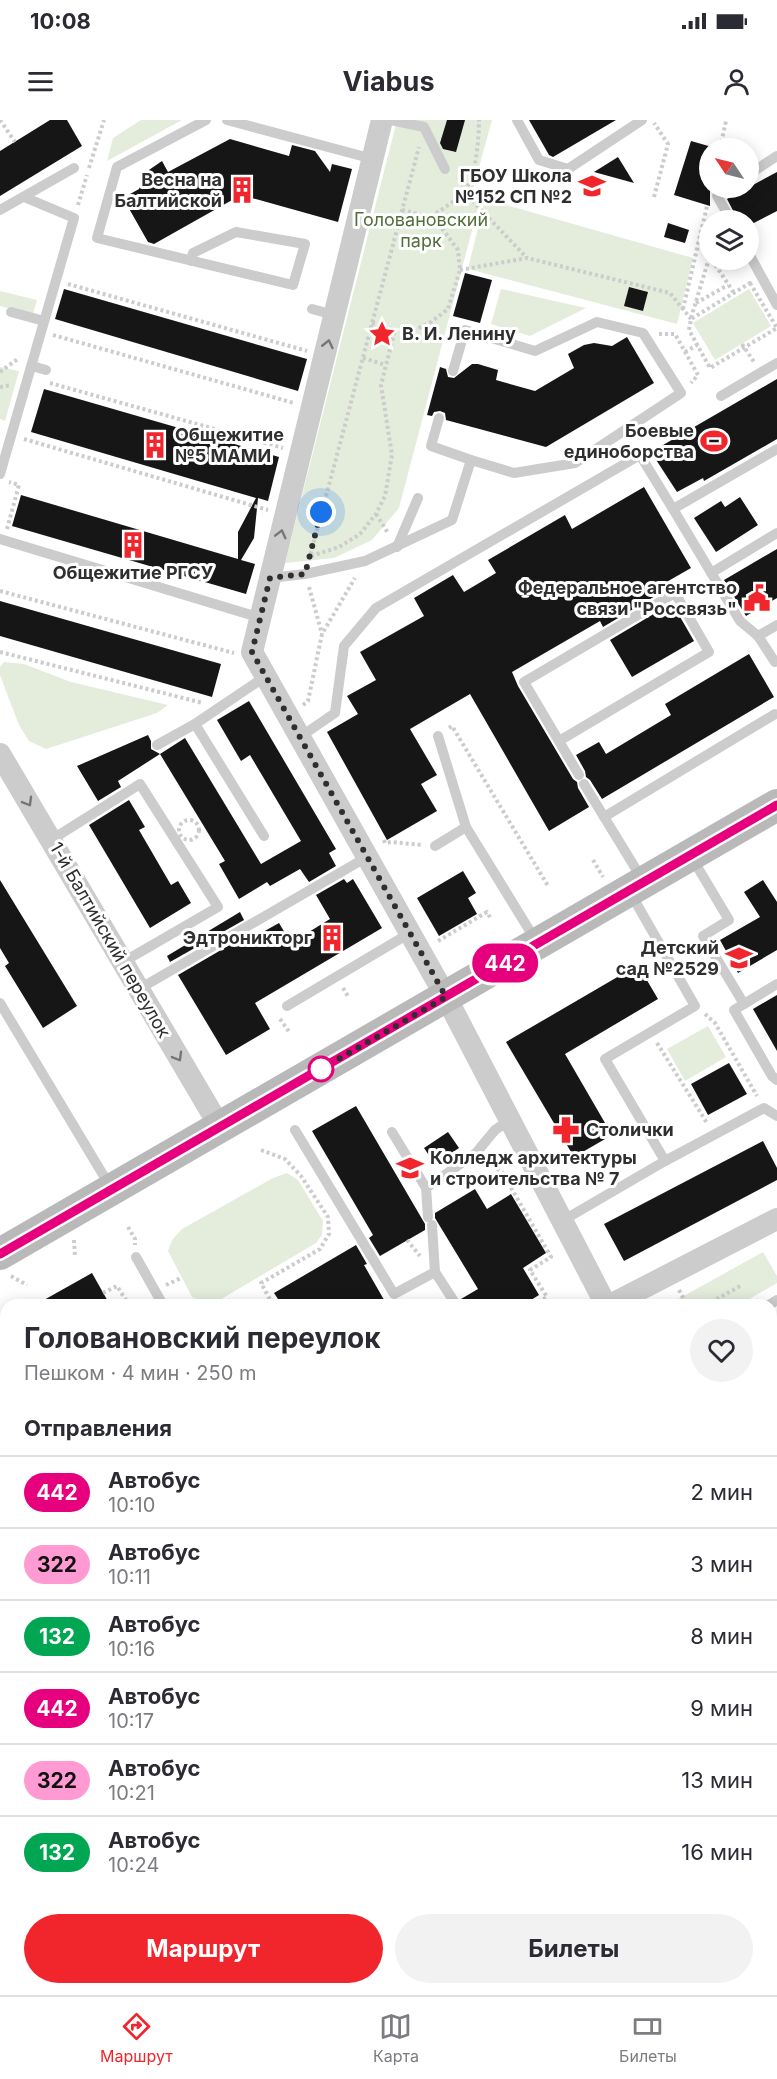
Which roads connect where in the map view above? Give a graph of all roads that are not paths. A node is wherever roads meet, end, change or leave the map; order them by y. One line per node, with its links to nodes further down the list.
1 (206, 120): 14 (lane)
2 (227, 120): 8 (lane)
3 (382, 120): 8 (street)
4 (391, 120): 11 (lane)
5 (517, 120): 6 (lane)
6 (642, 120)
7 (777, 156): 10 (lane)
8 (373, 159): 19 (street)
9 (74, 168): 12 (lane)
10 (759, 168)
11 (444, 169)
12 (24, 196): 13 (lane); 20 (lane)
13 (0, 210)
14 (191, 261): 14 (lane)
15 (758, 270): 16 (lane)
16 (777, 305)
17 (312, 309): 19 (lane)
18 (11, 312): 20 (lane)
19 (334, 315): 36 (street, one-way to 19)
20 (44, 321): 22 (lane)
21 (777, 363): 25 (lane)
22 (32, 366): 24 (lane); 29 (lane)
23 (453, 371): 28 (lane)
24 (45, 375)
25 (721, 396)
26 (439, 418): 28 (lane)
27 (777, 449): 31 (lane)
28 (471, 460): 34 (lane)
29 (0, 474)
30 (418, 498): 34 (lane)
31 (673, 509): 35 (lane); 45 (lane)
32 (777, 533): 35 (lane)
33 (2, 539): 37 (lane)
34 (397, 547): 36 (lane)
35 (711, 573): 39 (lane)
36 (270, 578): 37 (street)
37 (261, 618): 41 (street)
38 (777, 625): 39 (lane)
39 (759, 636): 40 (lane)
40 (776, 662)
41 (266, 675): 43 (lane); 45 (street)
42 (775, 714): 50 (lane)
43 (195, 724): 47 (lane); 52 (lane)
44 (438, 736): 51 (lane)
45 (300, 737): 55 (street)
46 (559, 741): 46 (lane); 50 (lane)
47 (157, 745)
48 (0, 754): 53 (street, 1-й Балтийский переулок, one-way to 53)
49 (777, 805): 56 (street)
50 (604, 817): 57 (lane)
51 (466, 827): 54 (lane); 59 (lane)
52 (264, 836)
53 (51, 840): 60 (street, 1-й Балтийский переулок); 60 (lane)
54 (435, 846)
55 (376, 850): 58 (street); 62 (lane)
56 (690, 855): 57 (street); 65 (lane)
57 (636, 886): 59 (street); 73 (lane)
58 (410, 933): 63 (street); 66 (lane)
59 (538, 944): 63 (street)
60 (123, 962): 62 (street, 1-й Балтийский переулок)
61 (777, 984): 65 (lane)
62 (139, 989): 70 (street, 1-й Балтийский переулок, one-way to 70)
63 (446, 997): 69 (street); 70 (street)
64 (0, 1003): 75 (lane)
65 (744, 1004): 67 (lane)
66 (287, 1006)
67 (777, 1080)
68 (777, 1116): 73 (lane)
69 (510, 1120): 74 (lane); 76 (street)
70 (220, 1127): 75 (street)
71 (295, 1130): 80 (lane)
72 (392, 1132): 74 (lane)
73 (665, 1161): 76 (lane)
74 (426, 1188): 80 (lane)
75 (112, 1190): 79 (street)
76 (562, 1221): 83 (street)
77 (775, 1223): 84 (street)
78 (136, 1257): 81 (lane)
79 (4, 1265)
80 (435, 1272): 82 (lane)
81 (160, 1299)
82 (452, 1299)
83 (603, 1299)
84 (622, 1299)

